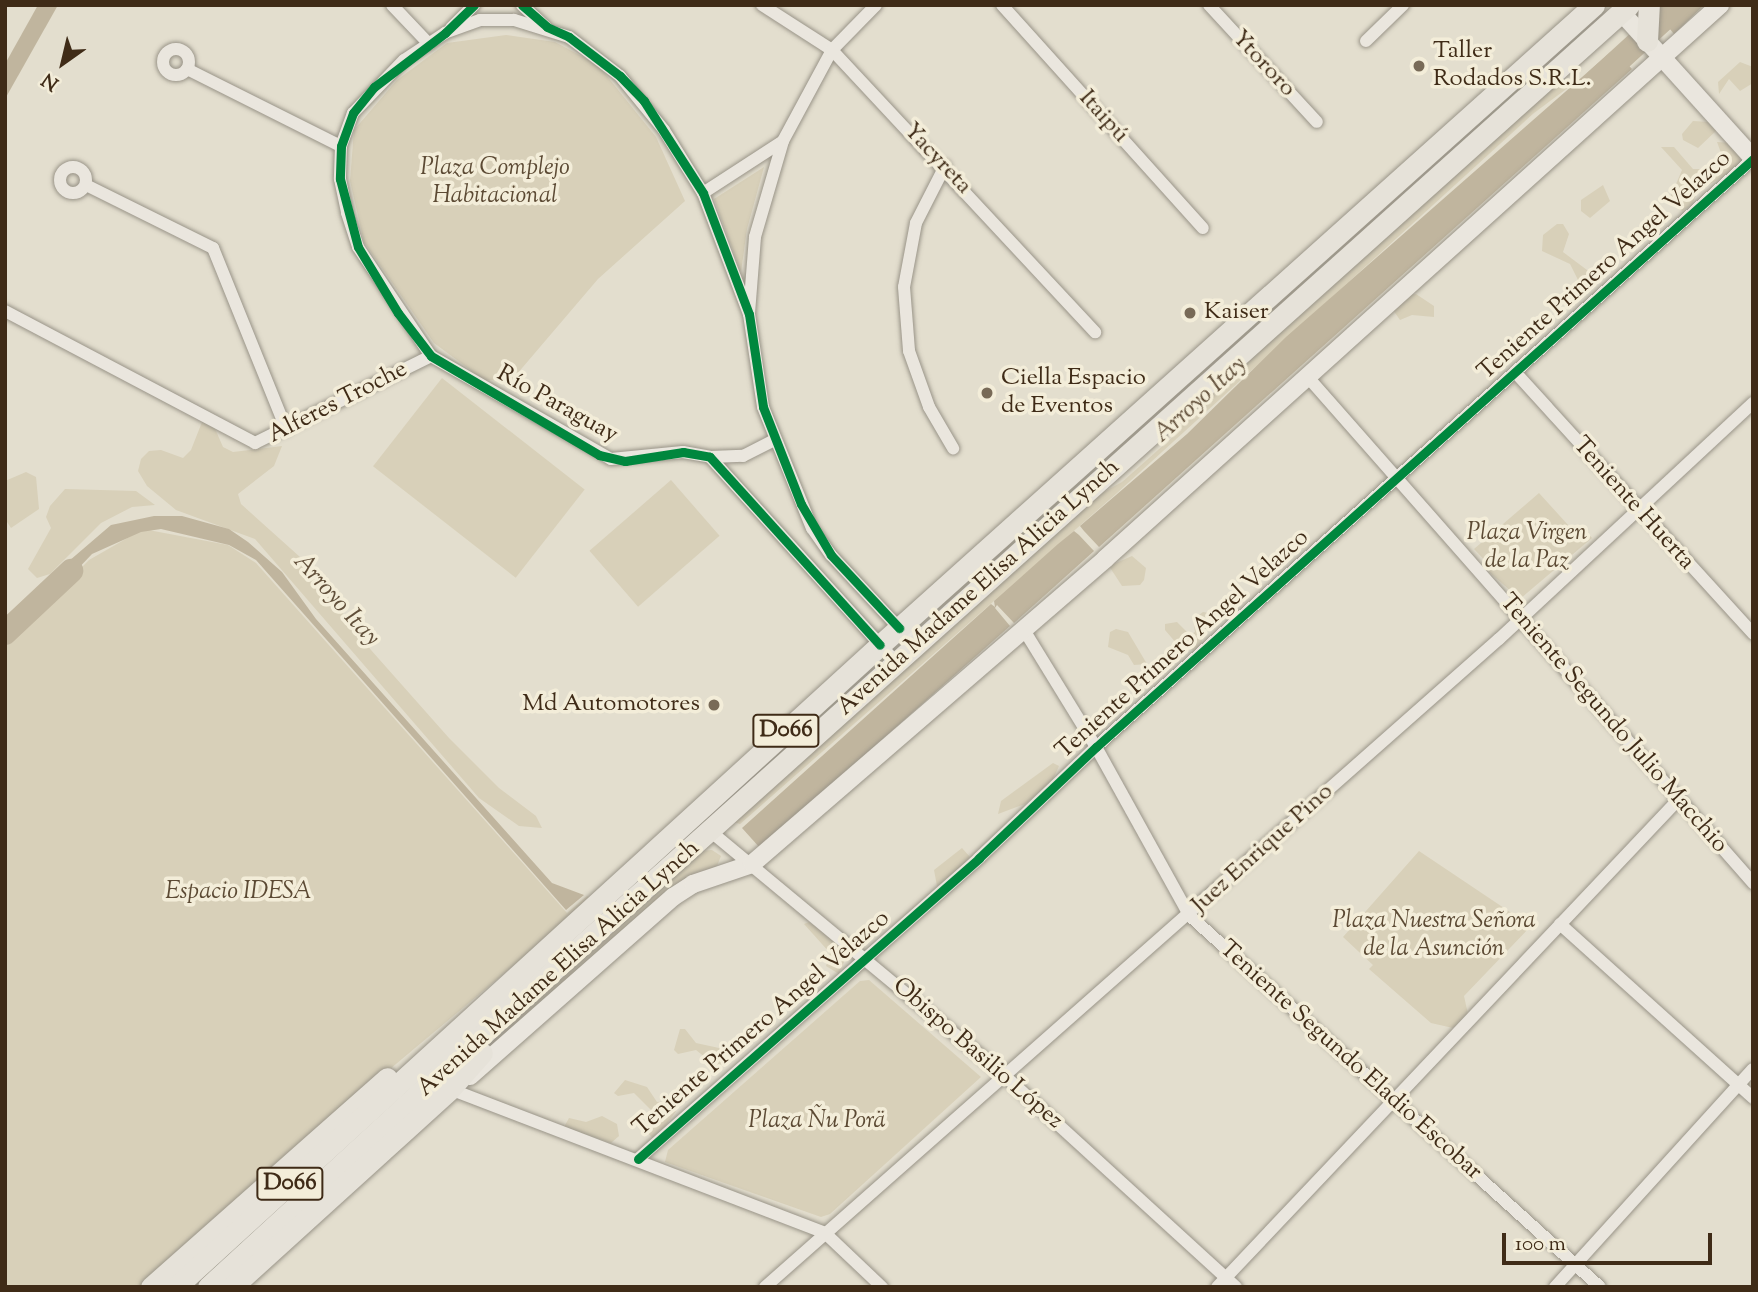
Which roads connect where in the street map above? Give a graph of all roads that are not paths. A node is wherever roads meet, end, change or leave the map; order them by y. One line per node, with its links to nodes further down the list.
1 (392, 5): 15 (street)
2 (474, 5): 13 (street)
3 (523, 5): 12 (street)
4 (762, 5): 16 (street, Yacyreta)
5 (876, 5): 16 (street)
6 (1002, 5): 25 (street, Itaipú)
7 (1209, 5): 18 (street, Ytororo)
8 (1404, 5): 14 (street)
9 (1594, 5): 40 (highway, Avenida Madame Elisa Alicia Lynch / D066)
10 (1720, 5): 11 (main road)
11 (1638, 24): 21 (main road); 31 (main road); 43 (highway, Avenida Madame Elisa Alicia Lynch / D066)
12 (547, 27): 13 (street, Alferes Troche); 24 (street, Alferes Troche)
13 (445, 33): 15 (street, Alferes Troche)
14 (1366, 41)
15 (429, 44): 20 (street, Alferes Troche)
16 (832, 50): 19 (street); 22 (street, Yacyreta)
17 (187, 69): 20 (street)
18 (1317, 122)
19 (783, 141): 24 (street); 27 (street)
20 (341, 146): 29 (street, Alferes Troche)
21 (1753, 159): 30 (street, Teniente Primero Angel Velazco)
22 (945, 166): 28 (street, Yacyreta); 35 (street)
23 (86, 184): 33 (street)
24 (703, 193): 27 (street, Alferes Troche)
25 (1203, 228)
26 (5, 311): 33 (street, Alferes Troche)
27 (749, 314): 34 (street)
28 (1095, 332)
29 (430, 356): 33 (street, Alferes Troche); 36 (street, Río Paraguay)
30 (1515, 372): 37 (street, Teniente Primero Angel Velazco); 38 (street, Teniente Huerta)
31 (1306, 375): 37 (street, Teniente Segundo Julio Macchio); 41 (main road)
32 (1753, 404): 38 (street, Juez Enrique Pino)
33 (286, 429)
34 (774, 440): 36 (street, Río Paraguay); 40 (street)
35 (953, 448)
36 (710, 457): 44 (street)
37 (1396, 477): 39 (street, Teniente Segundo Julio Macchio); 46 (street, Teniente Primero Angel Velazco)
38 (1636, 508): 39 (street, Juez Enrique Pino); 42 (street, Teniente Huerta)
39 (1521, 618): 47 (street, Teniente Segundo Julio Macchio); 51 (street, Juez Enrique Pino)
40 (899, 628): 43 (street); 44 (highway, Avenida Madame Elisa Alicia Lynch / D066)
41 (1024, 630): 46 (street, Teniente Segundo Eladio Escobar); 49 (main road)
42 (1753, 635)
43 (918, 642): 45 (highway, Avenida Madame Elisa Alicia Lynch / D066)
44 (880, 645): 45 (street); 54 (highway, Avenida Madame Elisa Alicia Lynch / D066)
45 (896, 662): 48 (highway, Avenida Madame Elisa Alicia Lynch / D066)
46 (1096, 747): 51 (street, Teniente Segundo Eladio Escobar); 53 (street, Teniente Primero Angel Velazco)
47 (1678, 800): 50 (street, Teniente Segundo Julio Macchio); 52 (street)
48 (710, 831): 49 (street, Obispo Basilio López); 54 (highway, Avenida Madame Elisa Alicia Lynch / D066)
49 (752, 864): 53 (street, Obispo Basilio López); 57 (main road)
50 (1753, 883)
51 (1189, 915): 56 (street, Juez Enrique Pino); 60 (street, Teniente Segundo Eladio Escobar)
52 (1560, 924): 58 (street); 60 (street)
53 (867, 958): 56 (street, Obispo Basilio López); 61 (street, Teniente Primero Angel Velazco)
54 (538, 972): 57 (highway); 65 (highway); 66 (highway, Avenida Madame Elisa Alicia Lynch / D066); 67 (highway, Avenida Madame Elisa Alicia Lynch / D066)
55 (1753, 1069): 58 (street)
56 (1005, 1076): 62 (street, Juez Enrique Pino); 64 (street, Obispo Basilio López)
57 (455, 1084): 61 (street); 68 (highway)
58 (1739, 1085): 59 (street); 63 (street)
59 (1753, 1098)
60 (1391, 1099): 63 (street, Teniente Segundo Eladio Escobar); 64 (street)
61 (638, 1159): 62 (street)
62 (825, 1233): 69 (street, Juez Enrique Pino); 70 (street)
63 (1576, 1265): 72 (street); 73 (street, Teniente Segundo Eladio Escobar)
64 (1221, 1282): 71 (street, Obispo Basilio López)
65 (151, 1287)
66 (176, 1287)
67 (208, 1287)
68 (232, 1287)
69 (765, 1287)
70 (881, 1287)
71 (1236, 1287)
72 (1555, 1287)
73 (1600, 1287)

